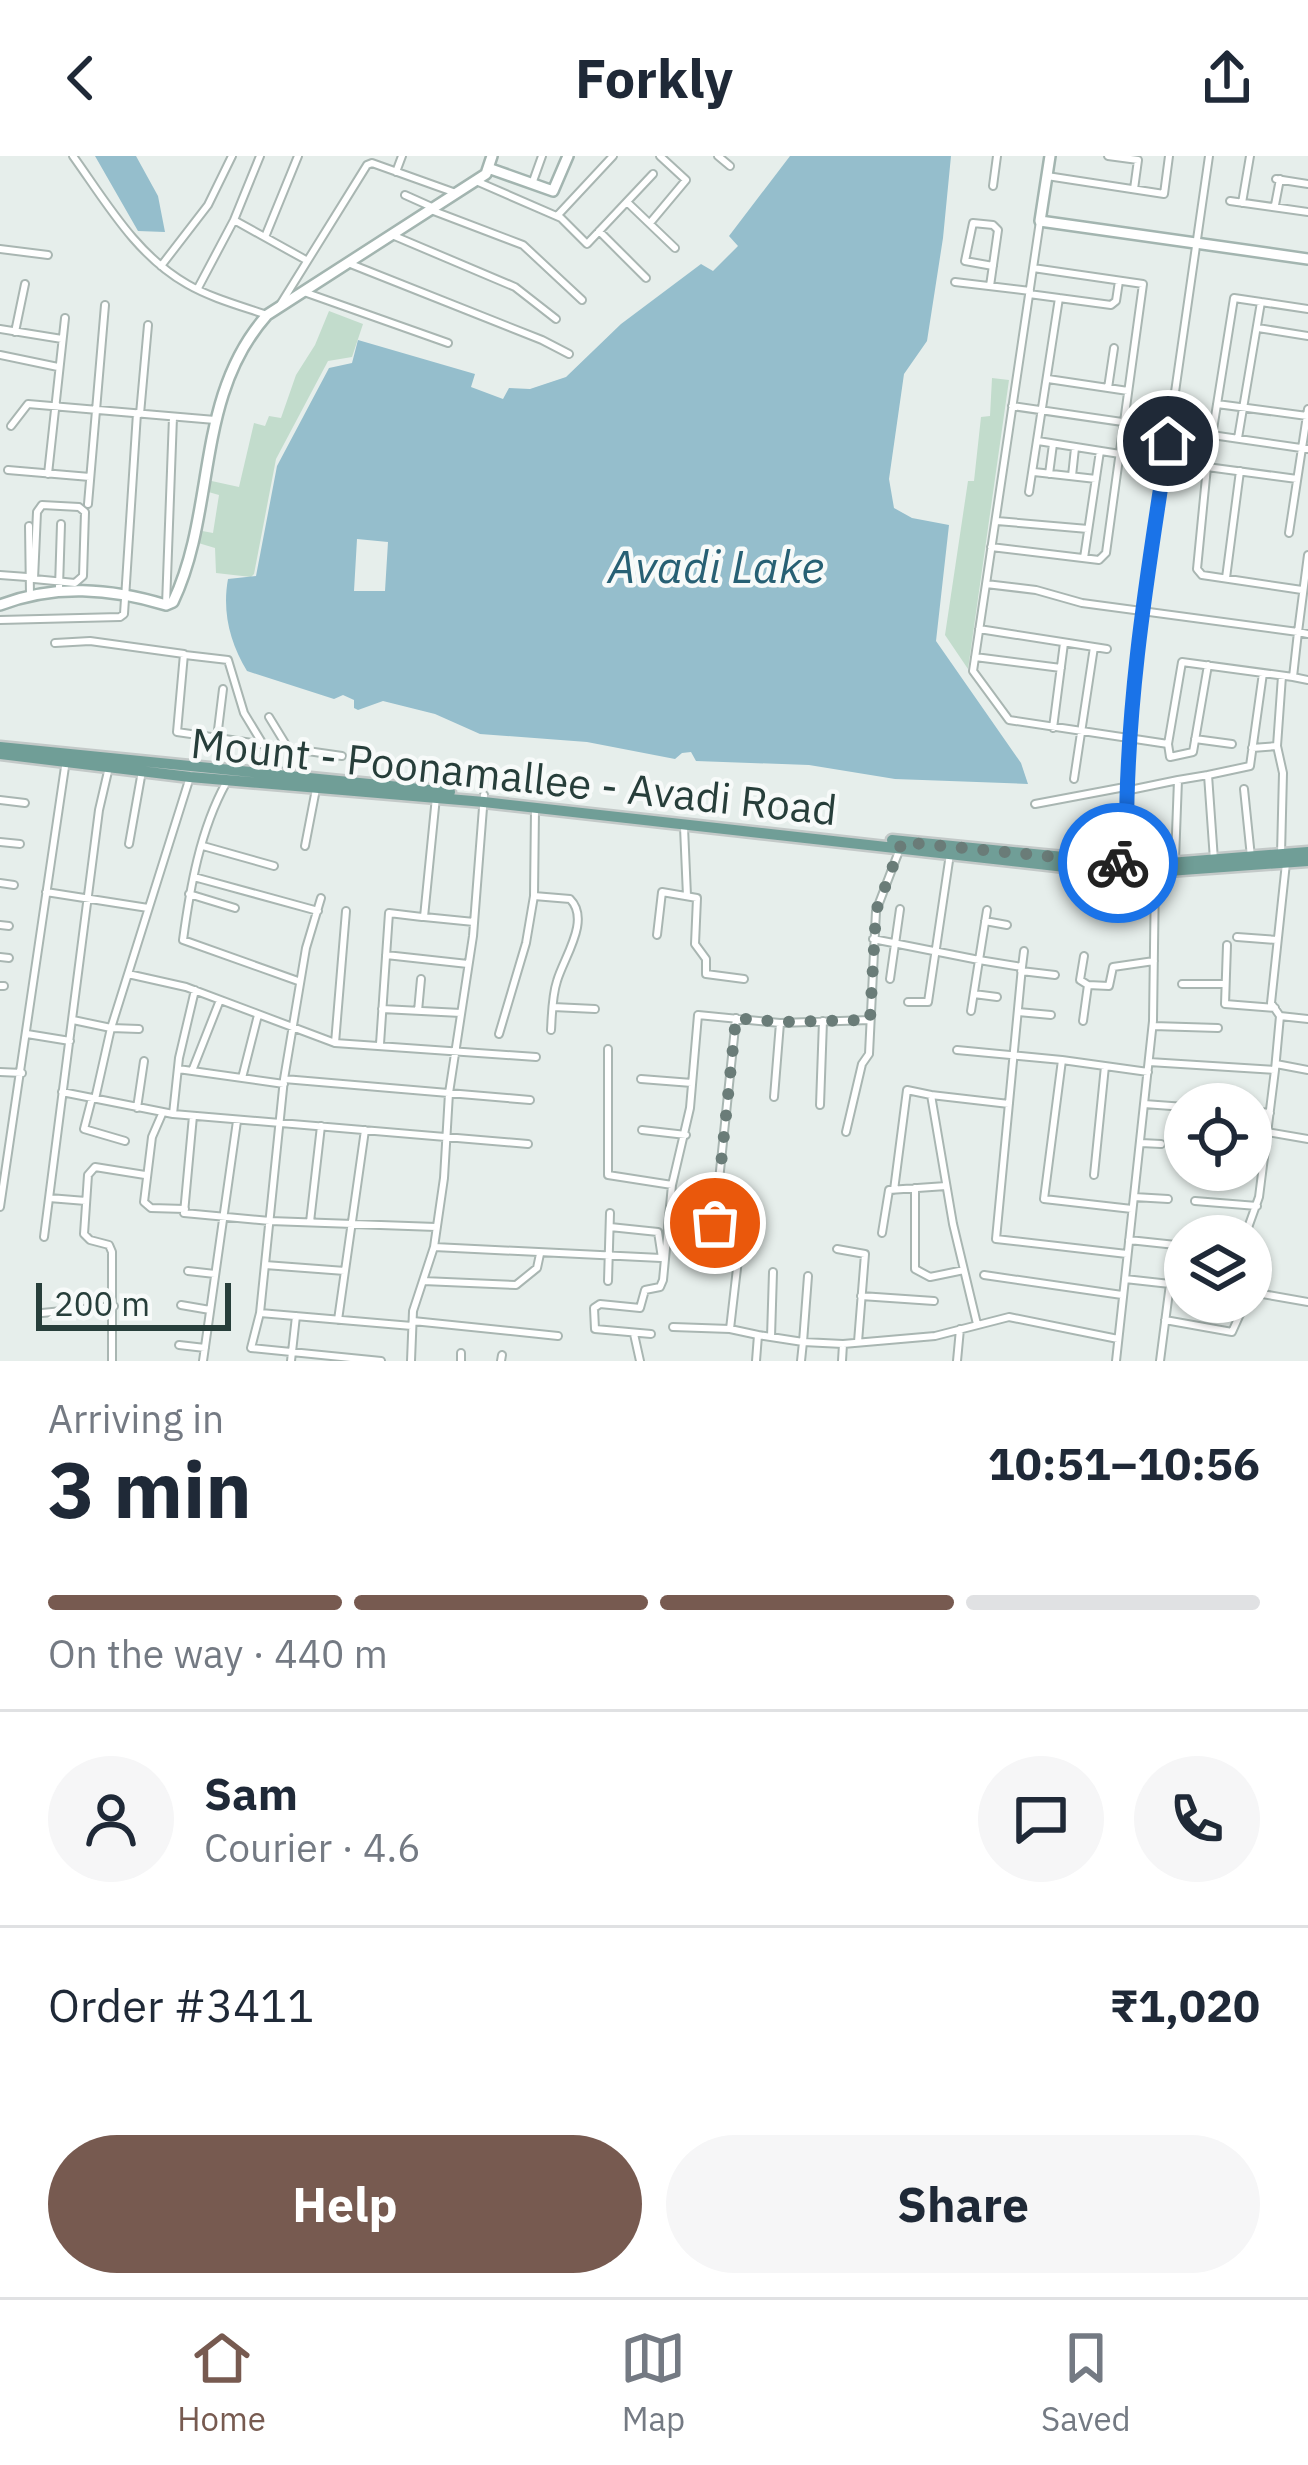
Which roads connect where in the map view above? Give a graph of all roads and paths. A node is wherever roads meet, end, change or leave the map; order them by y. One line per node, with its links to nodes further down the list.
1 (73, 156): 49 (street)
2 (232, 156): 49 (street)
3 (260, 156): 36 (street)
4 (298, 156): 41 (street)
5 (402, 156): 19 (street)
6 (542, 156): 23 (street)
7 (568, 156): 23 (main road)
8 (613, 156): 35 (street)
9 (660, 156): 38 (street)
10 (718, 156): 18 (street)
11 (997, 156): 25 (street)
12 (1050, 156): 21 (main road)
13 (1108, 156): 26 (street)
14 (1169, 156): 26 (street)
15 (1209, 156): 42 (street)
16 (1250, 156): 31 (street)
17 (489, 160): 22 (main road); 23 (main road)
18 (730, 166)
19 (395, 172): 27 (street); 47 (street)
20 (653, 174): 29 (street)
21 (1047, 176): 26 (street); 37 (main road)
22 (476, 181): 27 (main road); 35 (street)
23 (532, 184)
24 (1308, 184): 32 (street)
25 (993, 186)
26 (1134, 189)
27 (456, 194): 33 (main road)
28 (405, 195): 33 (street)
29 (627, 202): 38 (street); 39 (street)
30 (1230, 202): 31 (street)
31 (1242, 203): 32 (street)
32 (1275, 207): 34 (street)
33 (432, 209): 40 (main road); 61 (street)
34 (1308, 212)
35 (557, 216): 39 (street)
36 (234, 220): 41 (street); 57 (street)
37 (1040, 221): 42 (main road); 51 (street)
38 (650, 223): 43 (street)
39 (599, 232): 52 (street)
40 (392, 235): 48 (main road); 68 (street)
41 (265, 237): 47 (street)
42 (1197, 244): 46 (main road); 95 (street)
43 (675, 248)
44 (0, 249): 45 (street)
45 (48, 255)
46 (1308, 259)
47 (306, 260): 64 (street)
48 (348, 263): 58 (main road); 77 (street)
49 (161, 266): 57 (street)
50 (993, 266): 50 (street); 56 (street)
51 (1033, 268): 53 (street); 59 (street)
52 (646, 278)
53 (1119, 280): 60 (street); 82 (street)
54 (955, 282): 56 (street)
55 (25, 284): 72 (street)
56 (990, 286): 59 (street)
57 (197, 290): 66 (street)
58 (304, 292): 64 (main road); 75 (street)
59 (1029, 293): 60 (street); 84 (street)
60 (1059, 298): 80 (street)
61 (582, 300)
62 (1261, 302): 65 (street); 70 (street); 83 (street)
63 (105, 305): 87 (street)
64 (278, 308): 66 (main road)
65 (1308, 309)
66 (267, 315): 92 (main road)
67 (64, 318): 74 (street)
68 (556, 319)
69 (148, 326): 90 (street)
70 (1257, 328): 73 (street); 86 (street)
71 (0, 329): 72 (street)
72 (15, 332): 74 (street)
73 (1308, 336)
74 (62, 340): 79 (street)
75 (448, 343)
76 (1114, 348): 81 (street)
77 (569, 354)
78 (0, 355): 79 (street)
79 (58, 367): 85 (street)
80 (1048, 379): 81 (street); 88 (street)
81 (1108, 388): 82 (street)
82 (1129, 391): 93 (street)
83 (1217, 404): 86 (street); 96 (street)
84 (1012, 406): 88 (street); 116 (street)
85 (53, 407): 87 (street); 94 (street); 108 (street)
86 (1244, 408): 89 (street); 97 (street)
87 (94, 410): 90 (street); 111 (street)
88 (1043, 410): 93 (street); 98 (street)
89 (1307, 412): 101 (street)
90 (138, 414): 91 (street); 131 (street)
91 (173, 416): 92 (street); 134 (street)
92 (215, 420): 134 (main road)
93 (1125, 422): 95 (street); 103 (street)
94 (11, 426)
95 (1170, 428): 96 (street); 135 (street)
96 (1212, 433): 97 (street); 104 (street)
97 (1238, 438): 101 (street)
98 (1038, 441): 99 (street); 107 (street)
99 (1053, 444): 100 (street); 109 (street)
100 (1076, 448): 102 (street); 110 (street)
101 (1305, 448): 112 (street)
102 (1100, 451): 103 (street); 113 (street)
103 (1120, 454): 123 (street)
104 (1207, 466): 106 (street); 127 (street)
105 (8, 470): 108 (street)
106 (1240, 471): 112 (street); 127 (street)
107 (1033, 472): 109 (street); 114 (street)
108 (48, 474): 111 (street)
109 (1049, 474): 110 (street)
110 (1072, 476): 113 (street)
111 (90, 477): 115 (street)
112 (1297, 478): 120 (street)
113 (1096, 479): 119 (street)
114 (1029, 493)
115 (88, 504)
116 (995, 520): 119 (street); 121 (street)
117 (61, 524): 129 (street)
118 (29, 526): 126 (street)
119 (1088, 530): 123 (street)
120 (1289, 533)
121 (991, 547): 123 (street); 128 (street)
122 (1308, 555): 124 (street)
123 (1084, 558)
124 (1307, 565): 130 (street)
125 (0, 575): 126 (street)
126 (27, 577): 132 (street)
127 (1226, 578): 130 (street)
128 (986, 584): 135 (street); 137 (street)
129 (59, 587): 129 (street); 131 (main road); 132 (main road)
130 (1304, 590): 138 (street)
131 (125, 593): 134 (main road); 136 (street)
132 (30, 595): 133 (main road)
133 (0, 605)
134 (166, 605)
135 (1146, 609): 138 (street); 158 (street)
136 (0, 620)
137 (979, 629): 140 (street); 145 (street)
138 (1298, 632): 139 (street); 150 (street)
139 (1308, 634)
140 (1064, 642): 142 (street); 147 (street)
141 (55, 643): 144 (street)
142 (1094, 646): 143 (street); 155 (street)
143 (1107, 649)
144 (184, 654): 156 (street); 161 (street)
145 (975, 657): 147 (street); 154 (street)
146 (1208, 665): 148 (street); 157 (street); 159 (street)
147 (1061, 668): 154 (street)
148 (1263, 673): 149 (street); 164 (street)
149 (1282, 676): 150 (street); 162 (street)
150 (1293, 677): 151 (street)
151 (1308, 680)
152 (223, 689): 156 (street)
153 (268, 717): 163 (street)
154 (1053, 728): 155 (street)
155 (1078, 734): 158 (street); 174 (street)
156 (217, 738): 161 (street)
157 (1195, 739): 159 (street); 160 (street)
158 (1129, 740): 159 (street); 178 (street)
159 (1168, 744)
160 (1232, 744)
161 (261, 745): 163 (street); 170 (street)
162 (1277, 746): 164 (street); 196 (street)
163 (288, 748): 166 (street); 173 (street)
164 (1252, 748): 171 (street)
165 (0, 751): 167 (main road, Mount - Poonamallee - Avadi Road)
166 (342, 756)
167 (66, 757): 168 (main road, Mount - Poonamallee - Avadi Road); 170 (main road, Mount - Poonamallee - Avadi Road); 206 (street)
168 (109, 767): 169 (main road, Mount - Poonamallee - Avadi Road); 211 (street)
169 (142, 771): 172 (main road, Mount - Poonamallee - Avadi Road); 189 (street)
170 (280, 774): 173 (main road, Mount - Poonamallee - Avadi Road)
171 (1208, 775): 176 (street); 197 (street)
172 (190, 777): 175 (main road, Mount - Poonamallee - Avadi Road); 213 (street)
173 (305, 777): 181 (main road, Mount - Poonamallee - Avadi Road)
174 (1074, 779)
175 (228, 780): 177 (main road, Mount - Poonamallee - Avadi Road); 192 (street)
176 (1178, 780): 178 (street); 198 (street)
177 (316, 789): 180 (main road, Mount - Poonamallee - Avadi Road); 190 (street)
178 (1125, 789): 184 (street); 200 (street)
179 (1244, 789): 195 (street)
180 (436, 797): 181 (main road, Mount - Poonamallee - Avadi Road); 219 (street)
181 (484, 799): 185 (main road, Mount - Poonamallee - Avadi Road); 191 (main road, Mount - Poonamallee - Avadi Road); 221 (street)
182 (0, 800): 183 (street)
183 (25, 803)
184 (1035, 804)
185 (536, 809): 186 (main road, Mount - Poonamallee - Avadi Road); 209 (street)
186 (684, 824): 191 (main road, Mount - Poonamallee - Avadi Road); 210 (street)
187 (0, 842): 188 (street)
188 (20, 844)
189 (129, 844)
190 (305, 845)
191 (901, 845): 193 (main road, Mount - Poonamallee - Avadi Road); 200 (main road, Mount - Poonamallee - Avadi Road); 225 (street)
192 (203, 846): 199 (street); 202 (street)
193 (950, 854): 200 (main road, Mount - Poonamallee - Avadi Road); 230 (street)
194 (1308, 856): 196 (main road, Mount - Poonamallee - Avadi Road)
195 (1251, 858): 196 (main road, Mount - Poonamallee - Avadi Road); 197 (main road, Mount - Poonamallee - Avadi Road)
196 (1284, 858): 201 (main road, Mount - Poonamallee - Avadi Road); 226 (street)
197 (1214, 860): 198 (main road, Mount - Poonamallee - Avadi Road)
198 (1175, 863): 201 (main road, Mount - Poonamallee - Avadi Road)
199 (274, 866)
200 (1127, 869): 201 (main road, Mount - Poonamallee - Avadi Road)
201 (1155, 870): 234 (street)
202 (194, 877): 208 (street); 217 (street)
203 (0, 883): 204 (street)
204 (14, 885)
205 (650, 890): 207 (street)
206 (46, 892): 211 (street); 274 (street)
207 (662, 892): 210 (street); 223 (street)
208 (189, 894): 214 (street); 242 (street)
209 (535, 896): 251 (street); 275 (street)
210 (686, 896): 240 (street)
211 (88, 898): 213 (street); 263 (street)
212 (321, 898): 217 (street)
213 (148, 908): 237 (street)
214 (235, 908)
215 (900, 909): 227 (street)
216 (987, 910): 220 (street)
217 (318, 911): 242 (street)
218 (346, 911): 277 (street)
219 (424, 917): 221 (street); 231 (street)
220 (985, 921): 222 (street); 233 (street)
221 (474, 922): 235 (street)
222 (1007, 925)
223 (657, 935)
224 (1237, 937): 226 (street)
225 (873, 939): 227 (street); 264 (street)
226 (1277, 940): 257 (street)
227 (895, 944): 230 (street); 241 (street)
228 (1227, 945): 244 (street)
229 (1024, 950): 236 (street)
230 (937, 952): 233 (street); 250 (street)
231 (386, 955): 235 (street); 253 (street)
232 (1084, 956): 245 (street)
233 (979, 960): 236 (street); 247 (street)
234 (1154, 961): 245 (street); 268 (street)
235 (469, 964): 258 (street)
236 (1022, 969): 238 (street); 256 (street)
237 (128, 974): 246 (street); 269 (street)
238 (1055, 975)
239 (421, 979): 254 (street)
240 (744, 979)
241 (890, 979)
242 (300, 982): 270 (street)
243 (1182, 984): 244 (street)
244 (1225, 984): 257 (street)
245 (1088, 985): 266 (street)
246 (195, 990): 249 (street); 289 (street)
247 (974, 994): 248 (street); 255 (street)
248 (997, 997)
249 (220, 1000): 259 (street); 291 (street)
250 (908, 1002)
251 (553, 1007): 252 (street); 273 (street)
252 (595, 1009)
253 (382, 1010): 254 (street); 278 (street)
254 (418, 1011): 258 (street)
255 (971, 1011)
256 (1018, 1012): 260 (street); 282 (street)
257 (1278, 1012): 262 (street); 288 (street)
258 (460, 1013): 281 (street)
259 (258, 1015): 270 (street); 295 (street)
260 (1051, 1015)
261 (736, 1018): 267 (street); 298 (street); 358 (street)
262 (1308, 1019)
263 (73, 1020): 269 (street); 276 (street)
264 (870, 1020): 265 (street); 319 (street)
265 (823, 1021): 267 (street); 308 (street)
266 (1083, 1021)
267 (780, 1022): 303 (street)
268 (1153, 1026): 271 (street); 286 (street)
269 (111, 1028): 272 (street); 304 (street)
270 (292, 1028): 277 (street); 297 (street)
271 (1218, 1028)
272 (139, 1029)
273 (551, 1030)
274 (26, 1034): 276 (street); 294 (street)
275 (499, 1034)
276 (70, 1041): 299 (street)
277 (335, 1043): 278 (street)
278 (380, 1044): 281 (street)
279 (608, 1049): 330 (street)
280 (957, 1050): 282 (street)
281 (454, 1052): 283 (street); 300 (street)
282 (1013, 1056): 284 (street); 306 (street)
283 (536, 1057)
284 (1062, 1060): 287 (street); 343 (street)
285 (144, 1061): 310 (street)
286 (1149, 1062): 288 (street); 293 (street)
287 (1106, 1066): 293 (street); 329 (street)
288 (1275, 1067): 290 (street); 302 (street)
289 (178, 1070): 291 (street); 312 (street)
290 (1308, 1070)
291 (192, 1071): 295 (street)
292 (0, 1072): 294 (street)
293 (1148, 1072): 307 (street)
294 (22, 1073): 341 (street)
295 (242, 1078): 297 (street)
296 (641, 1079): 298 (street)
297 (284, 1082): 300 (street); 315 (street)
298 (692, 1083): 321 (street)
299 (62, 1092): 304 (street); 336 (street)
300 (449, 1093): 305 (street); 322 (street)
301 (931, 1095): 306 (street); 331 (street); 333 (street)
302 (1272, 1095)
303 (774, 1097)
304 (93, 1099): 310 (street); 324 (street)
305 (530, 1100)
306 (1009, 1104): 361 (street)
307 (1144, 1104): 309 (street); 325 (street)
308 (820, 1105)
309 (1164, 1105)
310 (137, 1108): 311 (street)
311 (162, 1113): 312 (street); 328 (street)
312 (173, 1114): 313 (street)
313 (193, 1116): 314 (street); 342 (street)
314 (237, 1121): 315 (street); 346 (street)
315 (280, 1124): 316 (street); 347 (street)
316 (321, 1126): 317 (street); 348 (street)
317 (364, 1130): 322 (street); 349 (street)
318 (642, 1130): 321 (street)
319 (846, 1132)
320 (1272, 1133): 323 (street)
321 (686, 1135): 330 (street)
322 (446, 1137): 326 (street); 350 (street)
323 (1308, 1139)
324 (125, 1141)
325 (1140, 1143): 327 (street); 335 (street)
326 (528, 1144)
327 (1161, 1144)
328 (145, 1175): 338 (street); 342 (street)
329 (1094, 1175)
330 (672, 1186): 354 (street)
331 (946, 1186): 332 (street); 365 (street)
332 (915, 1188): 333 (street); 365 (street)
333 (895, 1190): 352 (street)
334 (1259, 1191): 340 (street)
335 (1134, 1197): 337 (street); 343 (street)
336 (49, 1198): 338 (street); 353 (street)
337 (1168, 1199)
338 (86, 1201): 382 (street)
339 (1195, 1201): 340 (street)
340 (1257, 1206): 345 (street)
341 (0, 1207)
342 (184, 1209): 346 (street)
343 (1133, 1209): 355 (street)
344 (610, 1213): 351 (street)
345 (1253, 1215)
346 (223, 1218): 347 (street); 369 (street)
347 (270, 1221): 348 (street); 364 (street)
348 (310, 1222): 349 (street)
349 (352, 1222): 350 (street); 367 (street)
350 (436, 1227): 357 (street)
351 (610, 1227): 362 (street); 363 (street)
352 (882, 1233)
353 (44, 1238)
354 (667, 1240): 358 (street); 363 (street)
355 (1129, 1240): 356 (street); 361 (street)
356 (1164, 1244)
357 (434, 1247): 360 (street); 373 (street)
358 (712, 1247): 396 (street)
359 (838, 1250): 377 (street)
360 (540, 1253): 362 (street); 373 (street)
361 (1128, 1254): 372 (street)
362 (610, 1256): 363 (street); 374 (street)
363 (663, 1259): 395 (street)
364 (265, 1265): 367 (street); 384 (street)
365 (964, 1270): 392 (street)
366 (188, 1271): 369 (street)
367 (345, 1271): 387 (street)
368 (773, 1272): 402 (street)
369 (215, 1274): 383 (street)
370 (984, 1275): 376 (street)
371 (808, 1276): 404 (street)
372 (1125, 1279): 375 (street); 376 (street)
373 (423, 1281): 388 (street)
374 (608, 1282)
375 (1164, 1283)
376 (1122, 1295): 403 (street)
377 (860, 1296): 379 (street); 405 (street)
378 (1272, 1296): 380 (street)
379 (934, 1300)
380 (1308, 1302)
381 (181, 1305): 383 (street)
382 (114, 1306): 385 (street); 410 (street)
383 (210, 1310): 408 (street)
384 (260, 1312): 386 (street); 409 (street)
385 (42, 1313)
386 (296, 1316): 387 (street); 409 (street)
387 (338, 1320): 388 (street)
388 (413, 1323): 401 (street); 413 (street)
389 (1166, 1323): 420 (street)
390 (1182, 1323): 391 (street)
391 (1236, 1323)
392 (976, 1324): 397 (street); 403 (street)
393 (580, 1326): 395 (street)
394 (673, 1327): 396 (street)
395 (595, 1329): 398 (street)
396 (730, 1329): 400 (street)
397 (960, 1329): 405 (street); 418 (street)
398 (634, 1334): 399 (street); 414 (street)
399 (651, 1334)
400 (758, 1335): 402 (street); 415 (street)
401 (559, 1336)
402 (772, 1337): 404 (street)
403 (1118, 1340): 419 (street)
404 (802, 1342): 406 (street); 416 (street)
405 (858, 1342): 406 (street)
406 (843, 1344): 417 (street)
407 (179, 1345): 408 (street)
408 (205, 1348): 411 (street)
409 (291, 1357): 412 (street)
410 (112, 1361)
411 (203, 1361)
412 (381, 1361)
413 (411, 1361)
414 (640, 1361)
415 (756, 1361)
416 (801, 1361)
417 (842, 1361)
418 (957, 1361)
419 (1116, 1361)
420 (1160, 1361)

